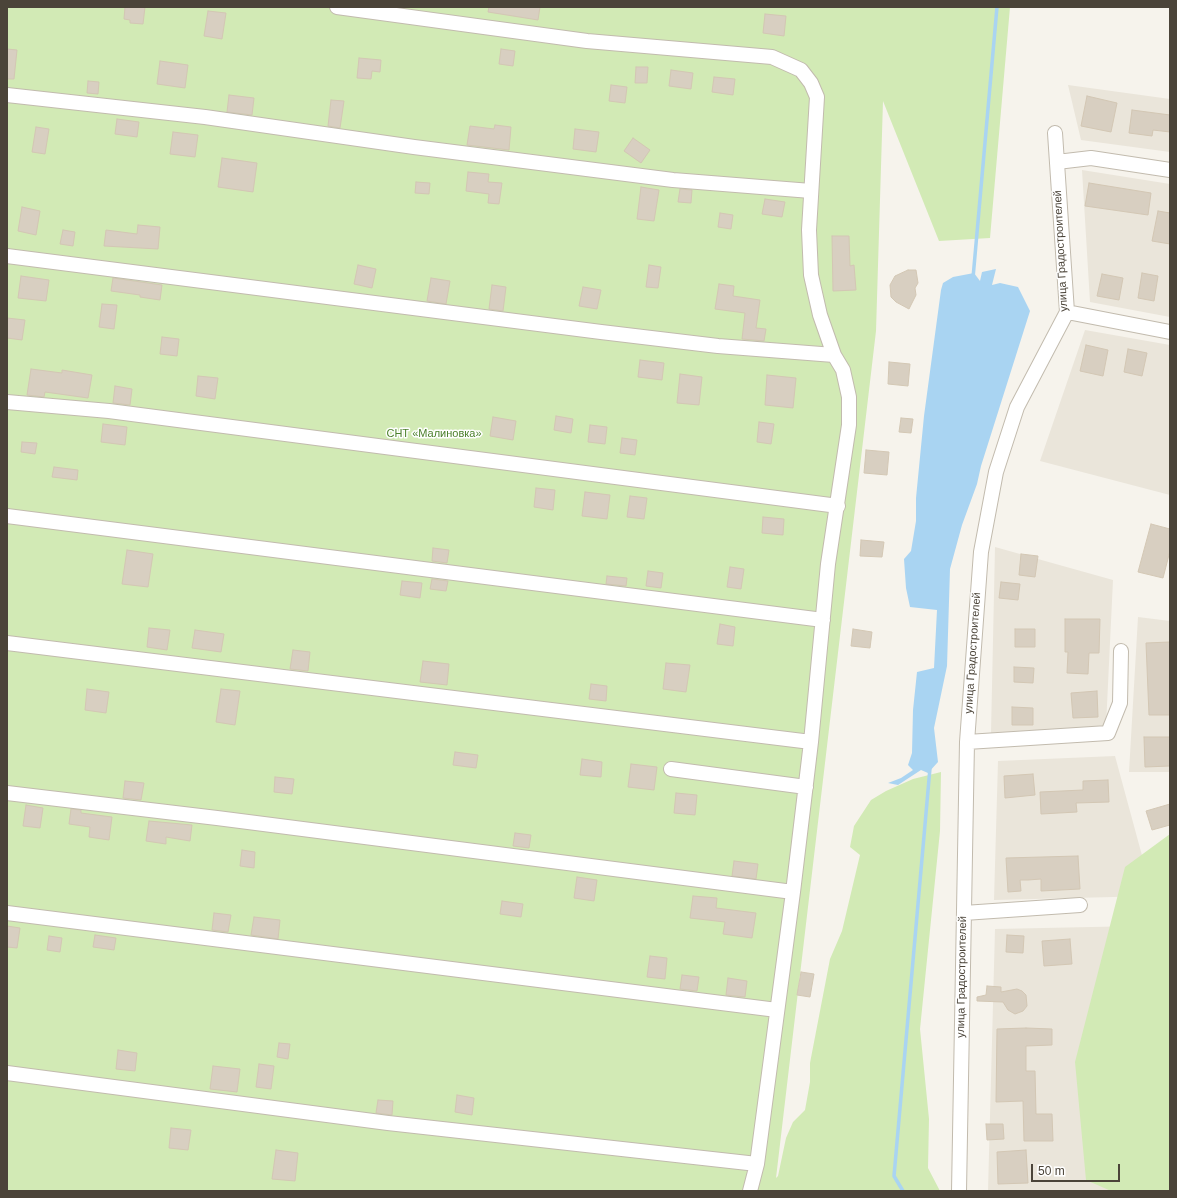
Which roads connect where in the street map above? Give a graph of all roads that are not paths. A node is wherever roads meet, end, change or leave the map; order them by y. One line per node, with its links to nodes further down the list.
1 (337, 7): 6 (street)
2 (7, 94): 6 (street)
3 (1055, 133): 4 (street, улица Градостроителей)
4 (1057, 162): 5 (street); 8 (street, улица Градостроителей)
5 (1170, 170)
6 (811, 190): 10 (street)
7 (7, 256): 10 (street)
8 (1067, 312): 9 (street); 18 (street, улица Градостроителей)
9 (1170, 332)
10 (834, 355): 12 (street)
11 (7, 402): 12 (street)
12 (838, 506): 14 (street)
13 (7, 516): 14 (street)
14 (823, 620): 17 (street)
15 (7, 643): 17 (street)
16 (1121, 651): 18 (street)
17 (812, 742): 20 (street)
18 (966, 742): 25 (street, улица Градостроителей)
19 (672, 769): 20 (street)
20 (806, 787): 22 (street)
21 (7, 793): 22 (street)
22 (793, 892): 26 (street)
23 (1080, 905): 25 (street)
24 (7, 913): 26 (street)
25 (964, 913): 30 (street, улица Градостроителей)
26 (777, 1010): 28 (street)
27 (7, 1073): 28 (street)
28 (757, 1164): 29 (street)
29 (750, 1191)
30 (959, 1191)

